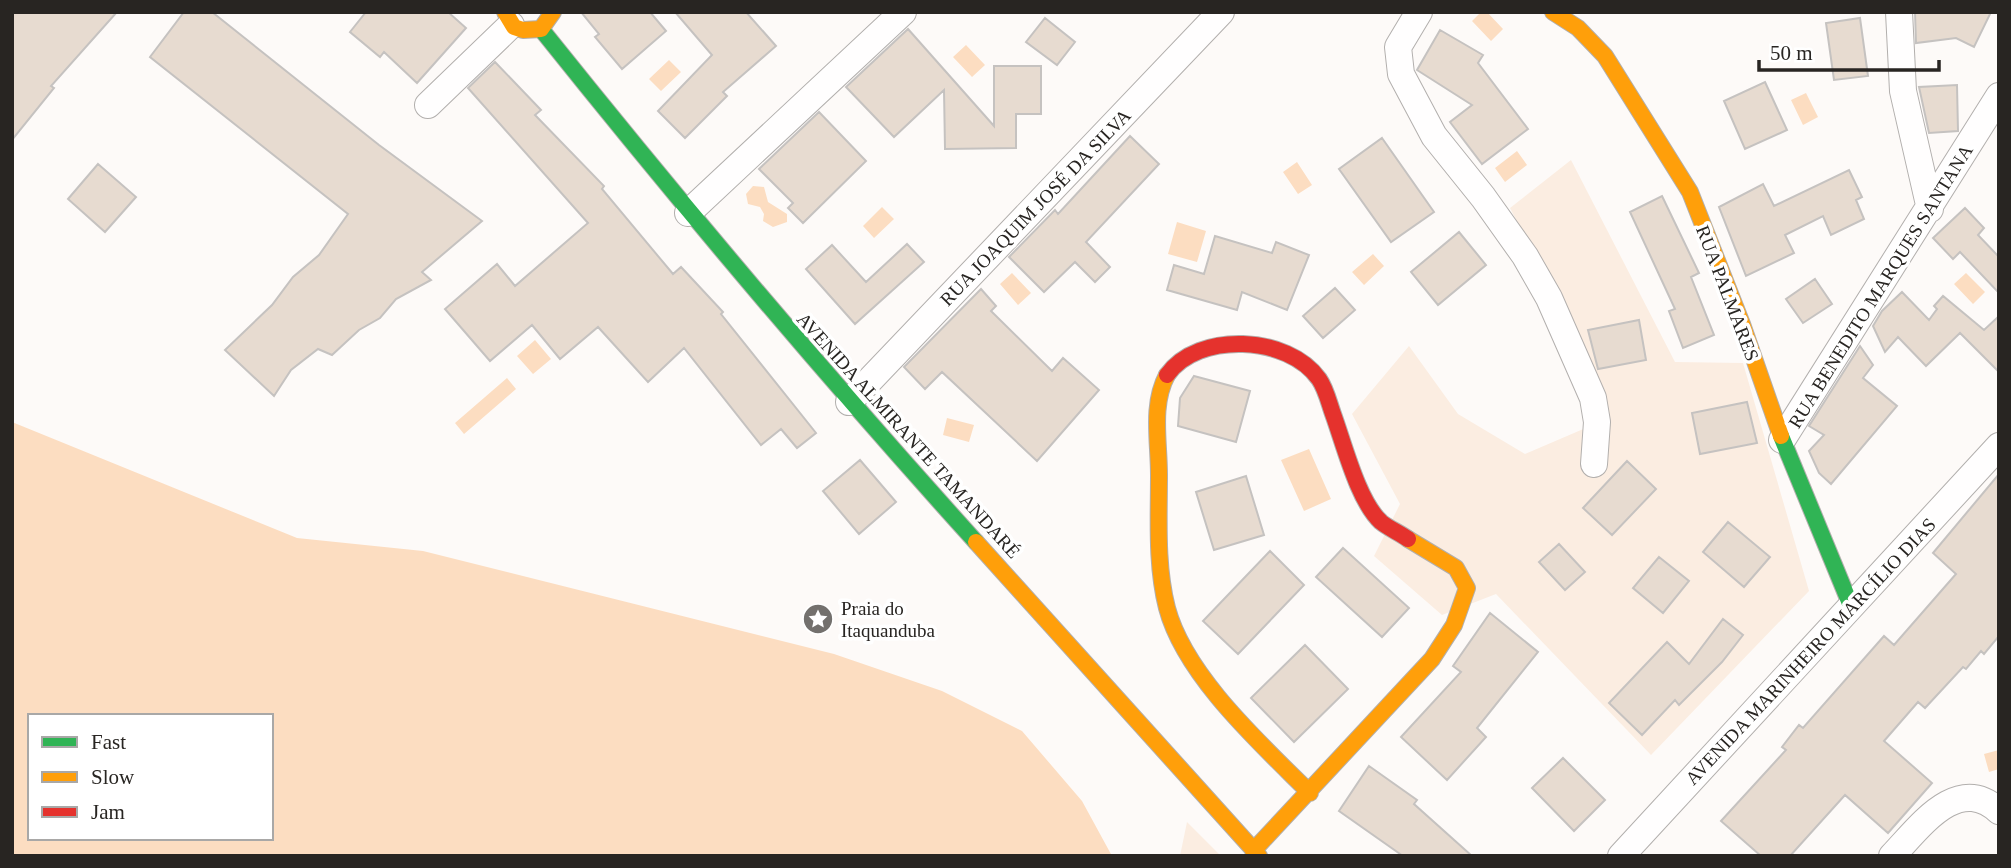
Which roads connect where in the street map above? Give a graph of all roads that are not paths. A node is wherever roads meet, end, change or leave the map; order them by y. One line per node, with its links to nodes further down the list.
1 (553, 12): 8 (street)
2 (903, 12): 12 (street)
3 (1221, 12): 13 (street, RUA JOAQUIM JOSÉ DA SILVA)
4 (1419, 12): 16 (street)
5 (1553, 12): 14 (street, RUA PALMARES)
6 (1899, 12): 11 (street)
7 (508, 18): 8 (street); 10 (street)
8 (541, 29): 12 (street, AVENIDA ALMIRANTE TAMANDARÉ)
9 (1999, 96): 11 (street, RUA BENEDITO MARQUES SANTANA)
10 (428, 105)
11 (1930, 209): 14 (street, RUA BENEDITO MARQUES SANTANA)
12 (688, 213): 13 (street, AVENIDA ALMIRANTE TAMANDARÉ)
13 (849, 402): 20 (street, AVENIDA ALMIRANTE TAMANDARÉ)
14 (1782, 440): 17 (street, RUA PALMARES)
15 (1999, 446): 17 (street, AVENIDA MARINHEIRO MARCÍLIO DIAS)
16 (1594, 464)
17 (1851, 606): 21 (street, AVENIDA MARINHEIRO MARCÍLIO DIAS)
18 (1310, 793): 18 (street); 20 (street)
19 (1999, 811): 22 (street)
20 (1256, 853)
21 (1621, 856)
22 (1892, 856)

